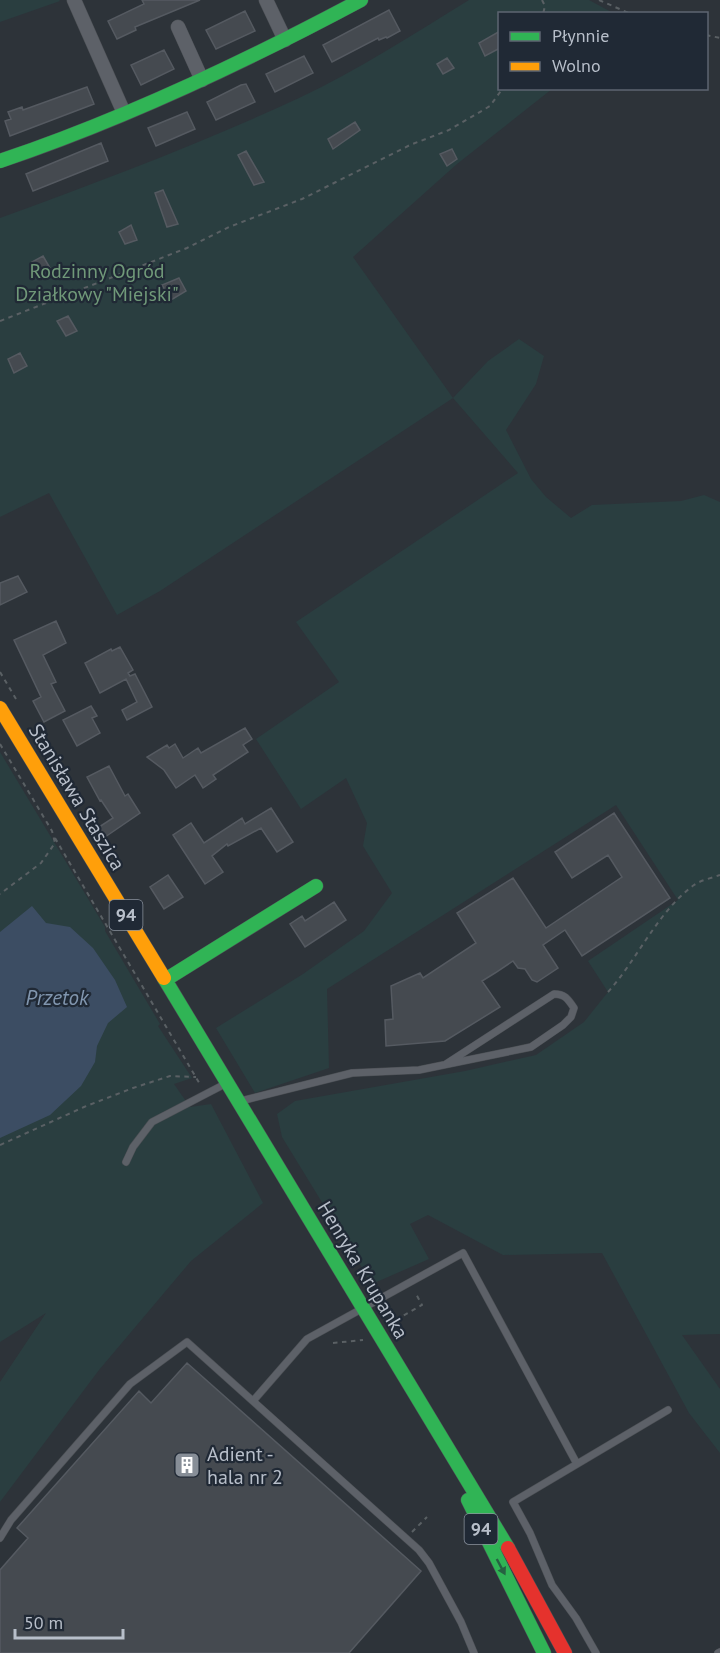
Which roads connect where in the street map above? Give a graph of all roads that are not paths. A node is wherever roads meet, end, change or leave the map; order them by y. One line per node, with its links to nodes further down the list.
1 (74, 0): 7 (street)
2 (266, 0): 5 (street)
3 (361, 0): 5 (main road)
4 (178, 27): 6 (street)
5 (285, 40): 6 (main road)
6 (202, 80): 7 (main road)
7 (124, 113): 8 (main road)
8 (0, 161)
9 (0, 708): 11 (main road, Stanisława Staszica / 94)
10 (316, 886): 11 (main road)
11 (165, 980): 13 (main road, Stanisława Staszica / 94)
12 (446, 1064): 12 (lane); 14 (lane)
13 (227, 1083): 14 (main road, Stanisława Staszica / 94); 16 (lane)
14 (239, 1101): 15 (main road, Stanisława Staszica / 94)
15 (251, 1122): 17 (main road, Henryka Krupanka / 94)
16 (126, 1162)
17 (364, 1309): 18 (lane); 20 (main road, Henryka Krupanka / 94); 21 (lane)
18 (253, 1401): 22 (lane); 23 (lane)
19 (668, 1410): 21 (lane)
20 (440, 1438): 24 (main road, Henryka Krupanka / 94, one-way to 24); 25 (main road, Henryka Krupanka / 94)
21 (577, 1464): 26 (lane)
22 (0, 1538)
23 (474, 1653)
24 (544, 1653)
25 (565, 1653)
26 (596, 1653)

